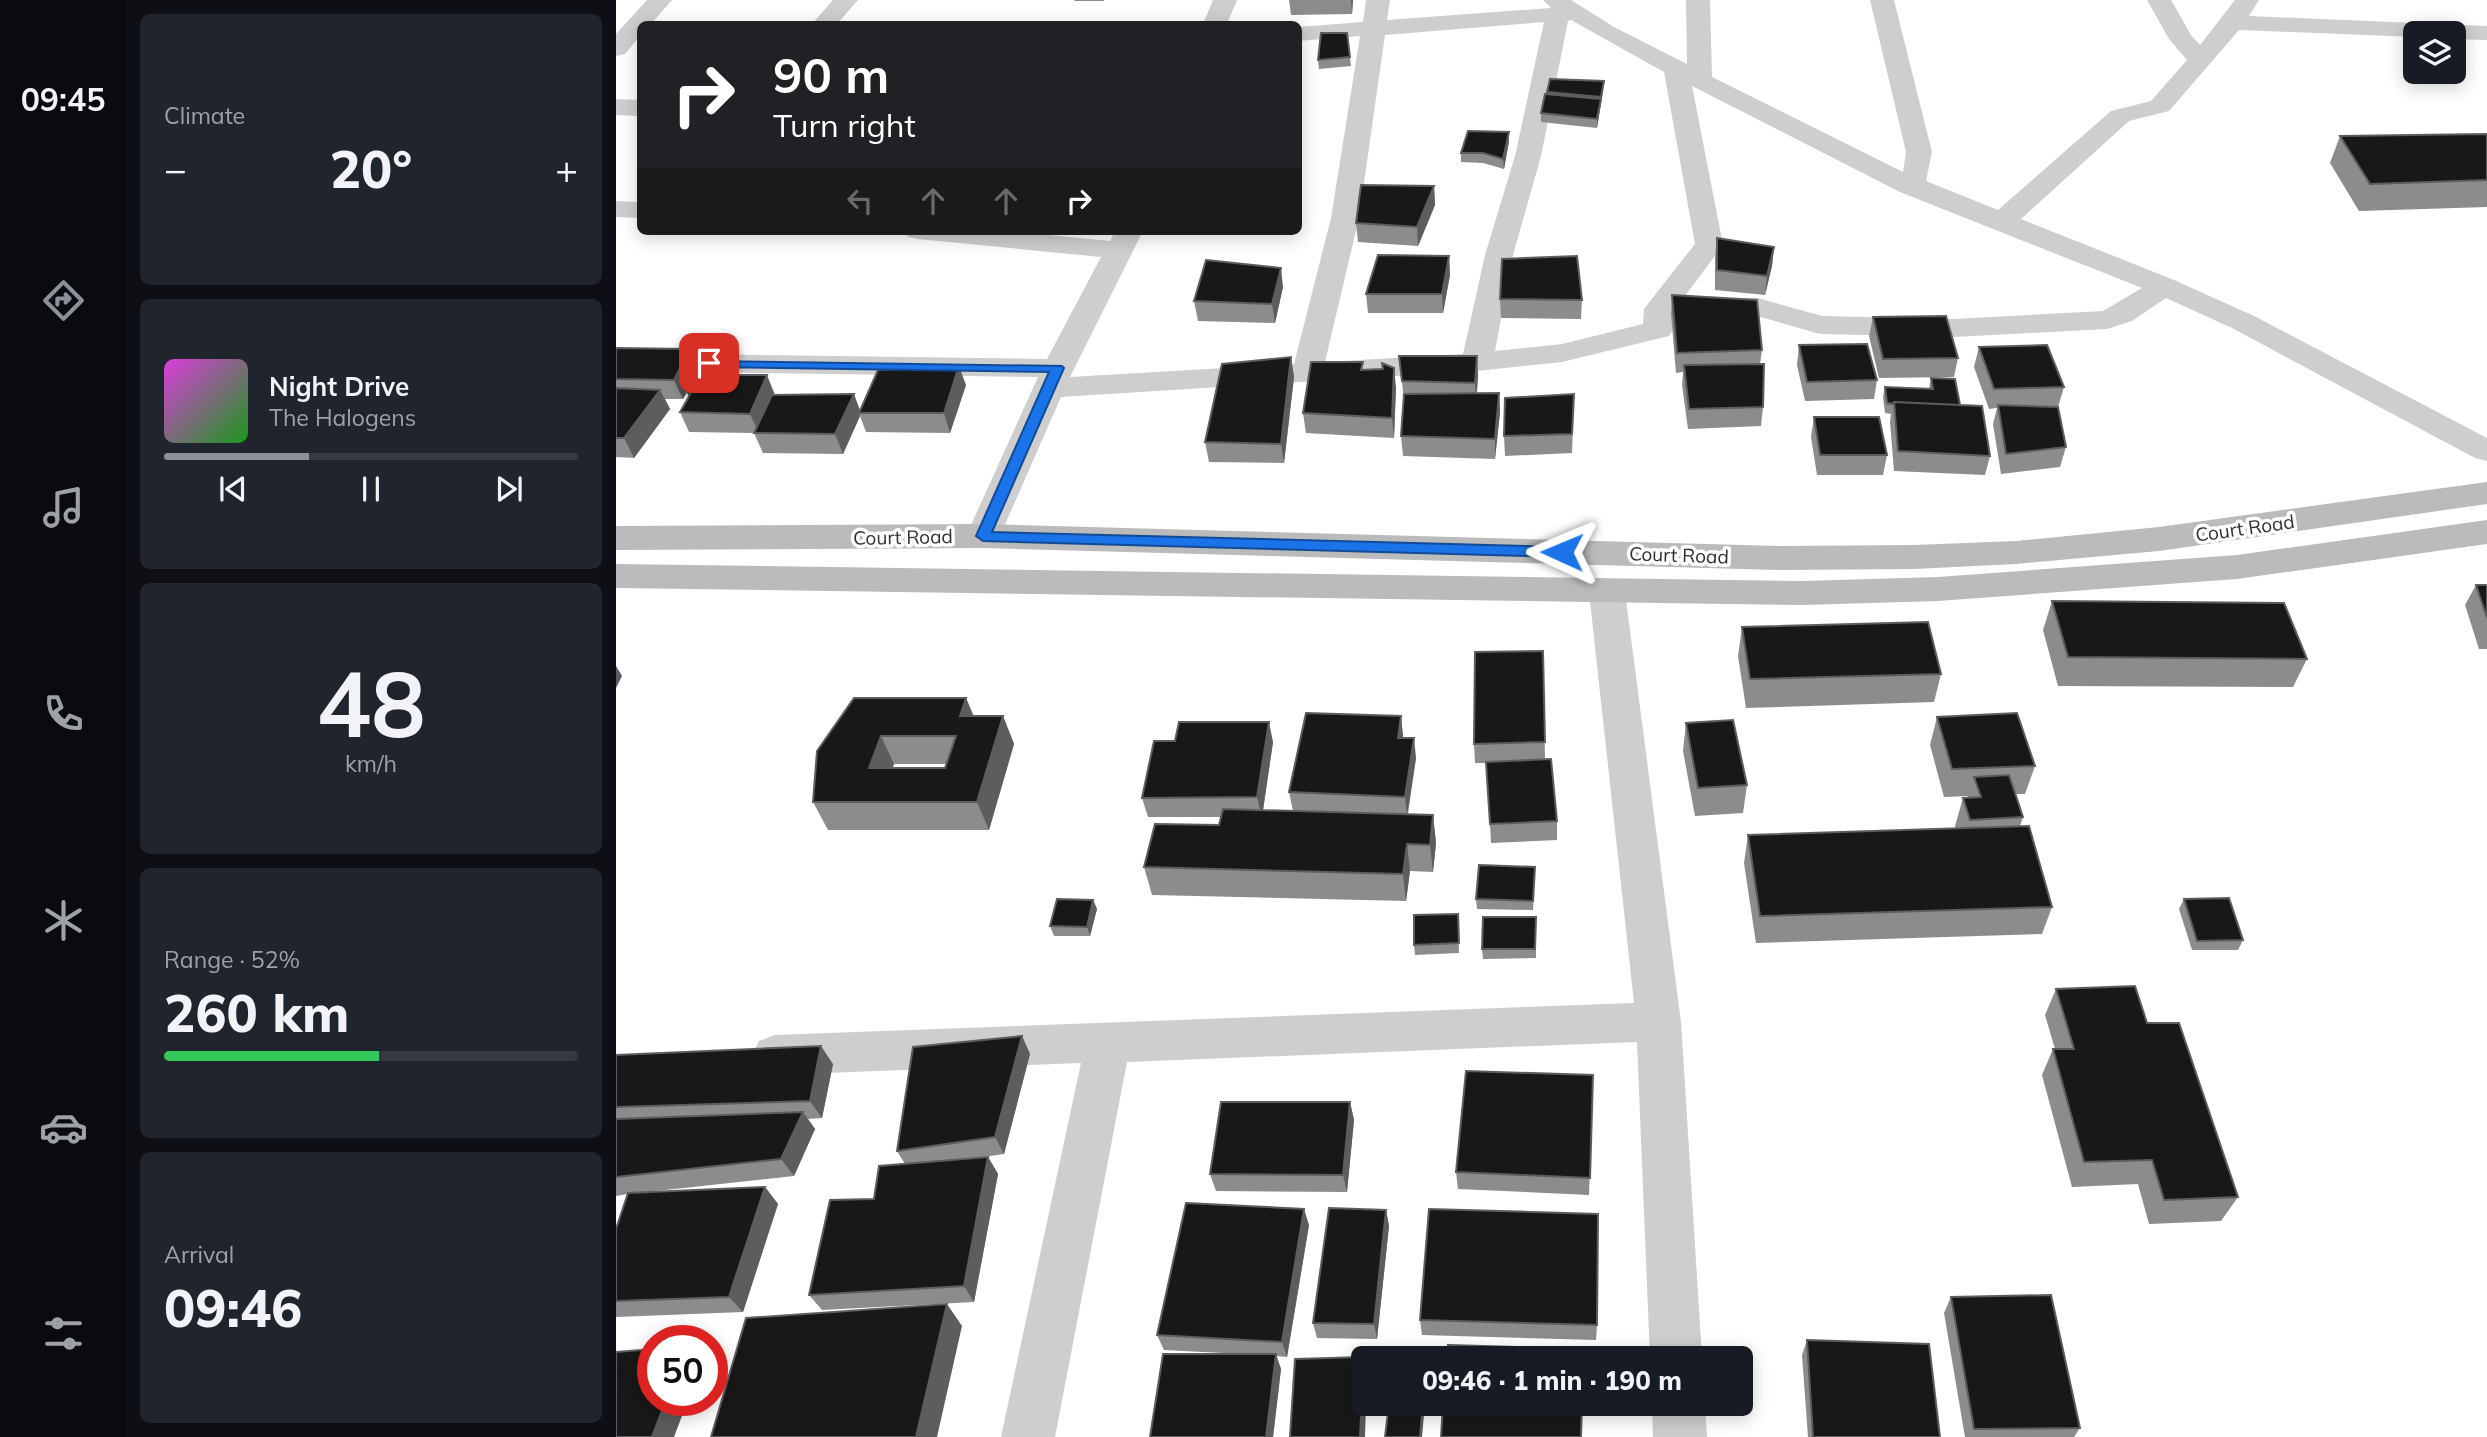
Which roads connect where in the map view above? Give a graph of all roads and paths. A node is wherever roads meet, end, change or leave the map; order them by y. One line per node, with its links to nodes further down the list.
1 (660, 0): 10 (street)
2 (846, 0): 11 (street)
3 (1225, 0): 12 (street)
4 (1378, 0): 15 (street)
5 (1698, 0): 20 (street)
6 (1882, 0): 23 (street)
7 (2159, 0): 19 (street)
8 (2247, 0): 13 (street)
9 (1562, 9): 15 (street); 20 (street); 32 (street)
10 (637, 21)
11 (827, 21)
12 (1216, 21)
13 (2232, 23): 17 (street); 19 (street)
14 (631, 27): 18 (street)
15 (1374, 29): 16 (street); 33 (street)
16 (1302, 34)
17 (2484, 36)
18 (616, 49)
19 (2200, 60): 26 (street)
20 (1688, 74): 23 (street); 30 (street)
21 (616, 107): 22 (street)
22 (637, 108)
23 (1910, 186): 26 (street)
24 (616, 209): 25 (street)
25 (637, 210)
26 (2001, 222): 29 (street)
27 (1010, 235): 28 (street)
28 (1124, 240): 34 (street)
29 (2164, 286): 30 (street); 35 (street)
30 (1659, 309): 32 (street)
31 (616, 362): 34 (street)
32 (1477, 362): 33 (street)
33 (1307, 373): 34 (street)
34 (1054, 378): 38 (street)
35 (2487, 451)
36 (2487, 493): 38 (main road, Court Road)
37 (2487, 532): 41 (main road, Court Road)
38 (983, 536): 39 (main road, Court Road)
39 (616, 538)
40 (616, 576): 41 (main road, Court Road)
41 (1607, 592): 42 (street)
42 (1659, 1022): 43 (street); 45 (street)
43 (1108, 1043): 44 (street); 47 (street)
44 (739, 1057)
45 (1675, 1346)
46 (1679, 1416): 48 (street)
47 (1028, 1437)
48 (1680, 1437)

